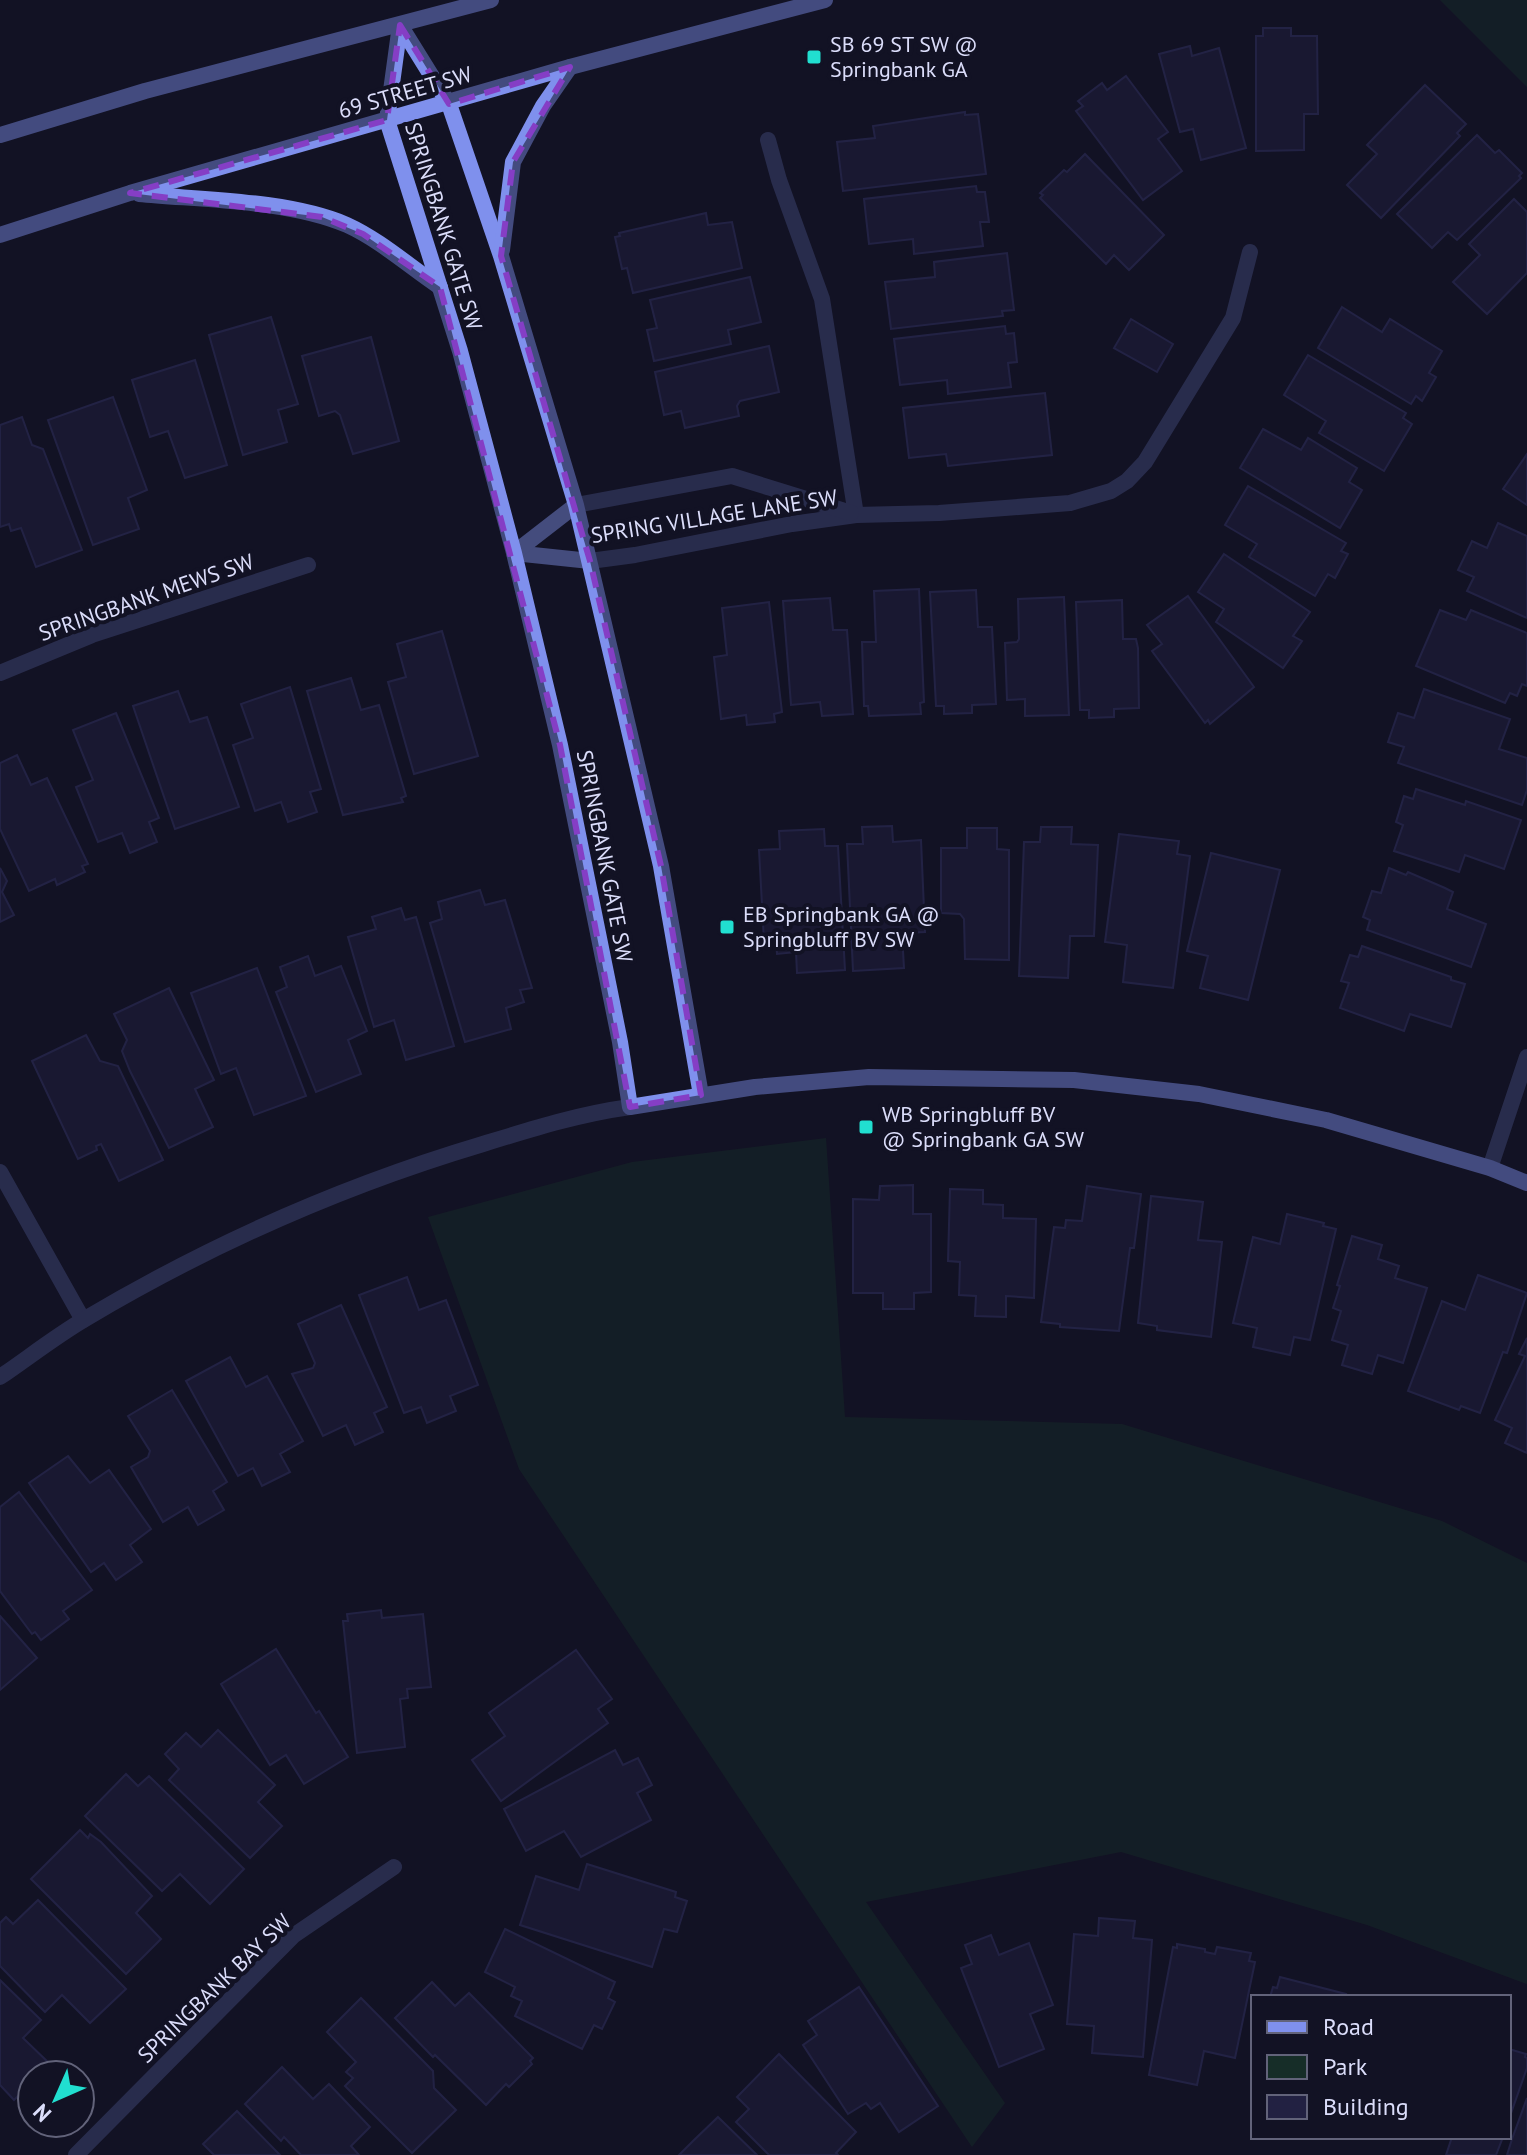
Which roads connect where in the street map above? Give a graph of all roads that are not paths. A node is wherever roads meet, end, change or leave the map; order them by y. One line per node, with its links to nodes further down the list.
1 (491, 0): 3 (street)
2 (825, 0): 4 (street, 69 STREET SW)
3 (400, 25): 5 (street, SPRINGBANK GATE SW); 6 (street, SPRINGBANK GATE SW); 7 (street)
4 (570, 67): 5 (street, 69 STREET SW); 12 (street)
5 (449, 104): 6 (street, 69 STREET SW); 12 (street, SPRINGBANK GATE SW)
6 (387, 120): 9 (street, 69 STREET SW); 13 (street, SPRINGBANK GATE SW)
7 (0, 135)
8 (768, 140): 15 (street, SPRING VILLAGE LANE SW)
9 (130, 193): 10 (street, 69 STREET SW); 13 (street)
10 (0, 235)
11 (1250, 252): 15 (street, SPRING VILLAGE LANE SW)
12 (501, 256): 14 (street, SPRINGBANK GATE SW)
13 (440, 287): 16 (street, SPRINGBANK GATE SW)
14 (576, 505): 15 (street, SPRING VILLAGE LANE SW); 16 (street, SPRING VILLAGE LANE SW); 17 (street, SPRINGBANK GATE SW)
15 (856, 515): 17 (street, SPRING VILLAGE LANE SW)
16 (514, 553): 17 (street, SPRING VILLAGE LANE SW); 22 (street, SPRINGBANK GATE SW)
17 (590, 561): 21 (street, SPRINGBANK GATE SW)
18 (308, 565): 19 (street, SPRINGBANK MEWS SW)
19 (0, 673)
20 (1527, 1057): 23 (street)
21 (701, 1095): 22 (street); 23 (street)
22 (630, 1107): 26 (street)
23 (1490, 1168): 25 (street)
24 (0, 1172): 26 (street)
25 (1527, 1183)
26 (83, 1320): 27 (street)
27 (0, 1377)
28 (394, 1867): 29 (street, SPRINGBANK BAY SW)
29 (76, 2155)

